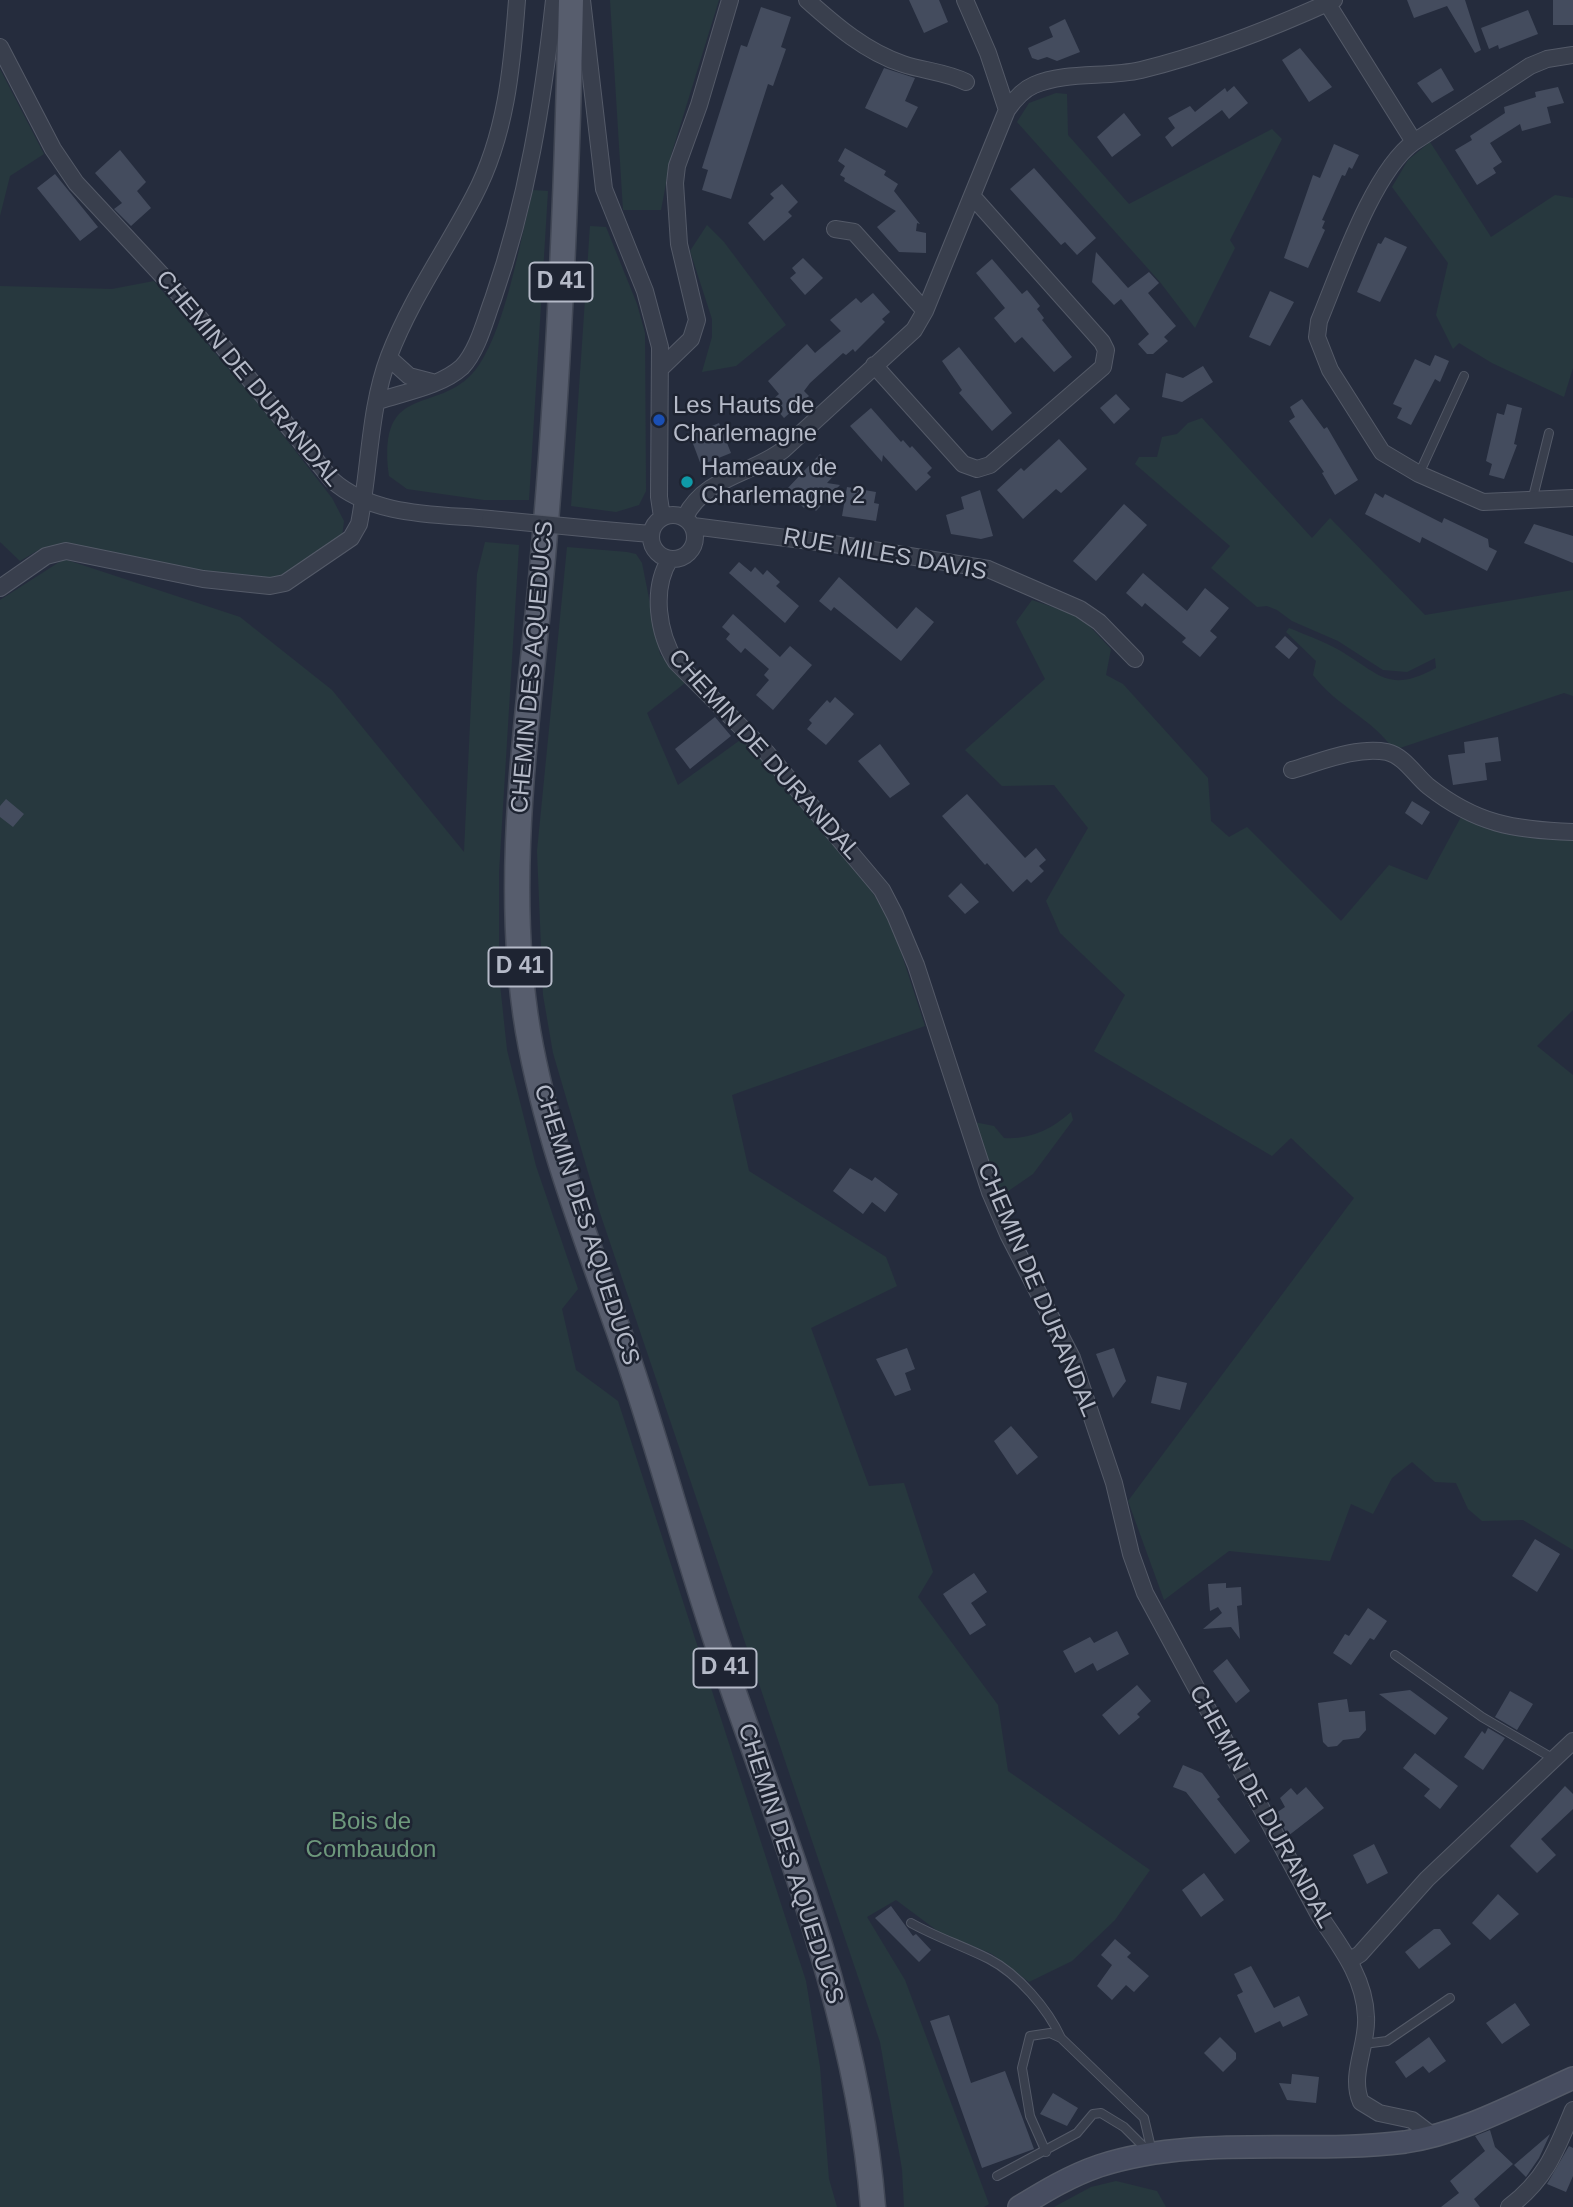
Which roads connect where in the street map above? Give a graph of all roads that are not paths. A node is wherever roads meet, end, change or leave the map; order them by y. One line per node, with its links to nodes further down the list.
1 (517, 0): 17 (street)
2 (554, 0): 21 (street)
3 (571, 0): 50 (main road, CHEMIN DES AQUEDUCS / D 41)
4 (582, 0): 19 (street)
5 (730, 0): 19 (street)
6 (807, 0): 11 (street)
7 (965, 0): 12 (street)
8 (1330, 2): 12 (street); 13 (street)
9 (0, 47): 27 (street, CHEMIN DE DURANDAL)
10 (1573, 55): 13 (street)
11 (966, 82)
12 (1007, 110): 14 (street)
13 (1414, 142): 24 (street)
14 (973, 197): 16 (street); 18 (street)
15 (835, 229): 16 (street)
16 (925, 312): 18 (street)
17 (388, 358): 21 (street); 22 (street)
18 (874, 365): 29 (street)
19 (661, 368): 28 (street)
20 (1464, 376): 24 (lane)
21 (434, 382): 22 (street)
22 (378, 401): 27 (street)
23 (1549, 433): 26 (lane)
24 (1419, 474): 26 (street)
25 (1573, 498): 26 (street)
26 (1532, 501)
27 (364, 502): 30 (street, CHEMIN DE DURANDAL, bridge); 32 (street)
28 (662, 517): 29 (street); 30 (street)
29 (689, 522): 31 (street); 33 (street, RUE MILES DAVIS)
30 (651, 534): 31 (street)
31 (670, 559): 40 (street, CHEMIN DE DURANDAL)
32 (0, 588)
33 (1135, 659)
34 (1292, 770): 35 (street)
35 (1573, 832)
36 (1395, 1655): 38 (lane)
37 (1573, 1741): 38 (street)
38 (1554, 1759): 40 (street)
39 (911, 1923): 42 (lane)
40 (1349, 1961): 43 (street, CHEMIN DE DURANDAL)
41 (1450, 1998): 43 (lane)
42 (1061, 2038): 47 (lane); 48 (lane)
43 (1364, 2044): 46 (street, CHEMIN DE DURANDAL)
44 (1573, 2078): 46 (street)
45 (1573, 2109): 52 (street)
46 (1433, 2136): 48 (street)
47 (1046, 2152): 48 (lane); 49 (lane)
48 (1153, 2155): 51 (street)
49 (998, 2176)
50 (873, 2207)
51 (1019, 2207)
52 (1509, 2207)

